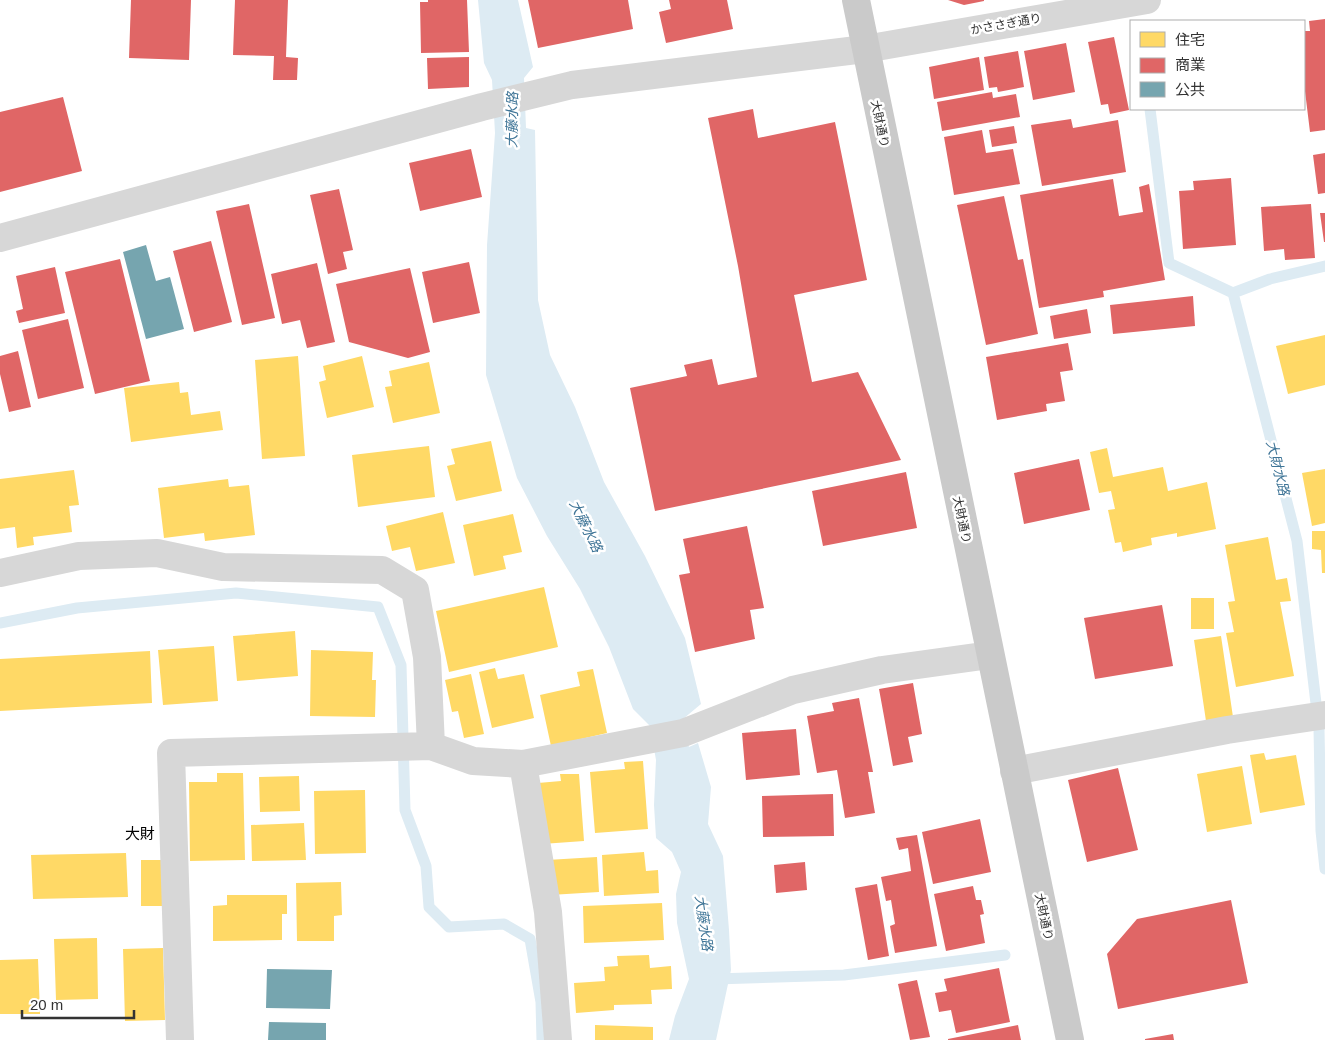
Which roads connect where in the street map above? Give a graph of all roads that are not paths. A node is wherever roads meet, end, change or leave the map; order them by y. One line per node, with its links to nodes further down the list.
1 (856, 0): 3 (main road, 大財通り)
2 (1146, 0): 3 (street, かささぎ通り)
3 (865, 48): 4 (street, かささぎ通り); 6 (main road, 大財通り)
4 (0, 238)
5 (0, 573): 8 (street)
6 (990, 655): 9 (street); 10 (main road, 大財通り)
7 (1315, 716): 10 (street)
8 (414, 746): 9 (street); 11 (street)
9 (523, 764): 12 (street)
10 (1014, 770): 13 (main road, 大財通り)
11 (180, 1040)
12 (558, 1040)
13 (1070, 1040)

